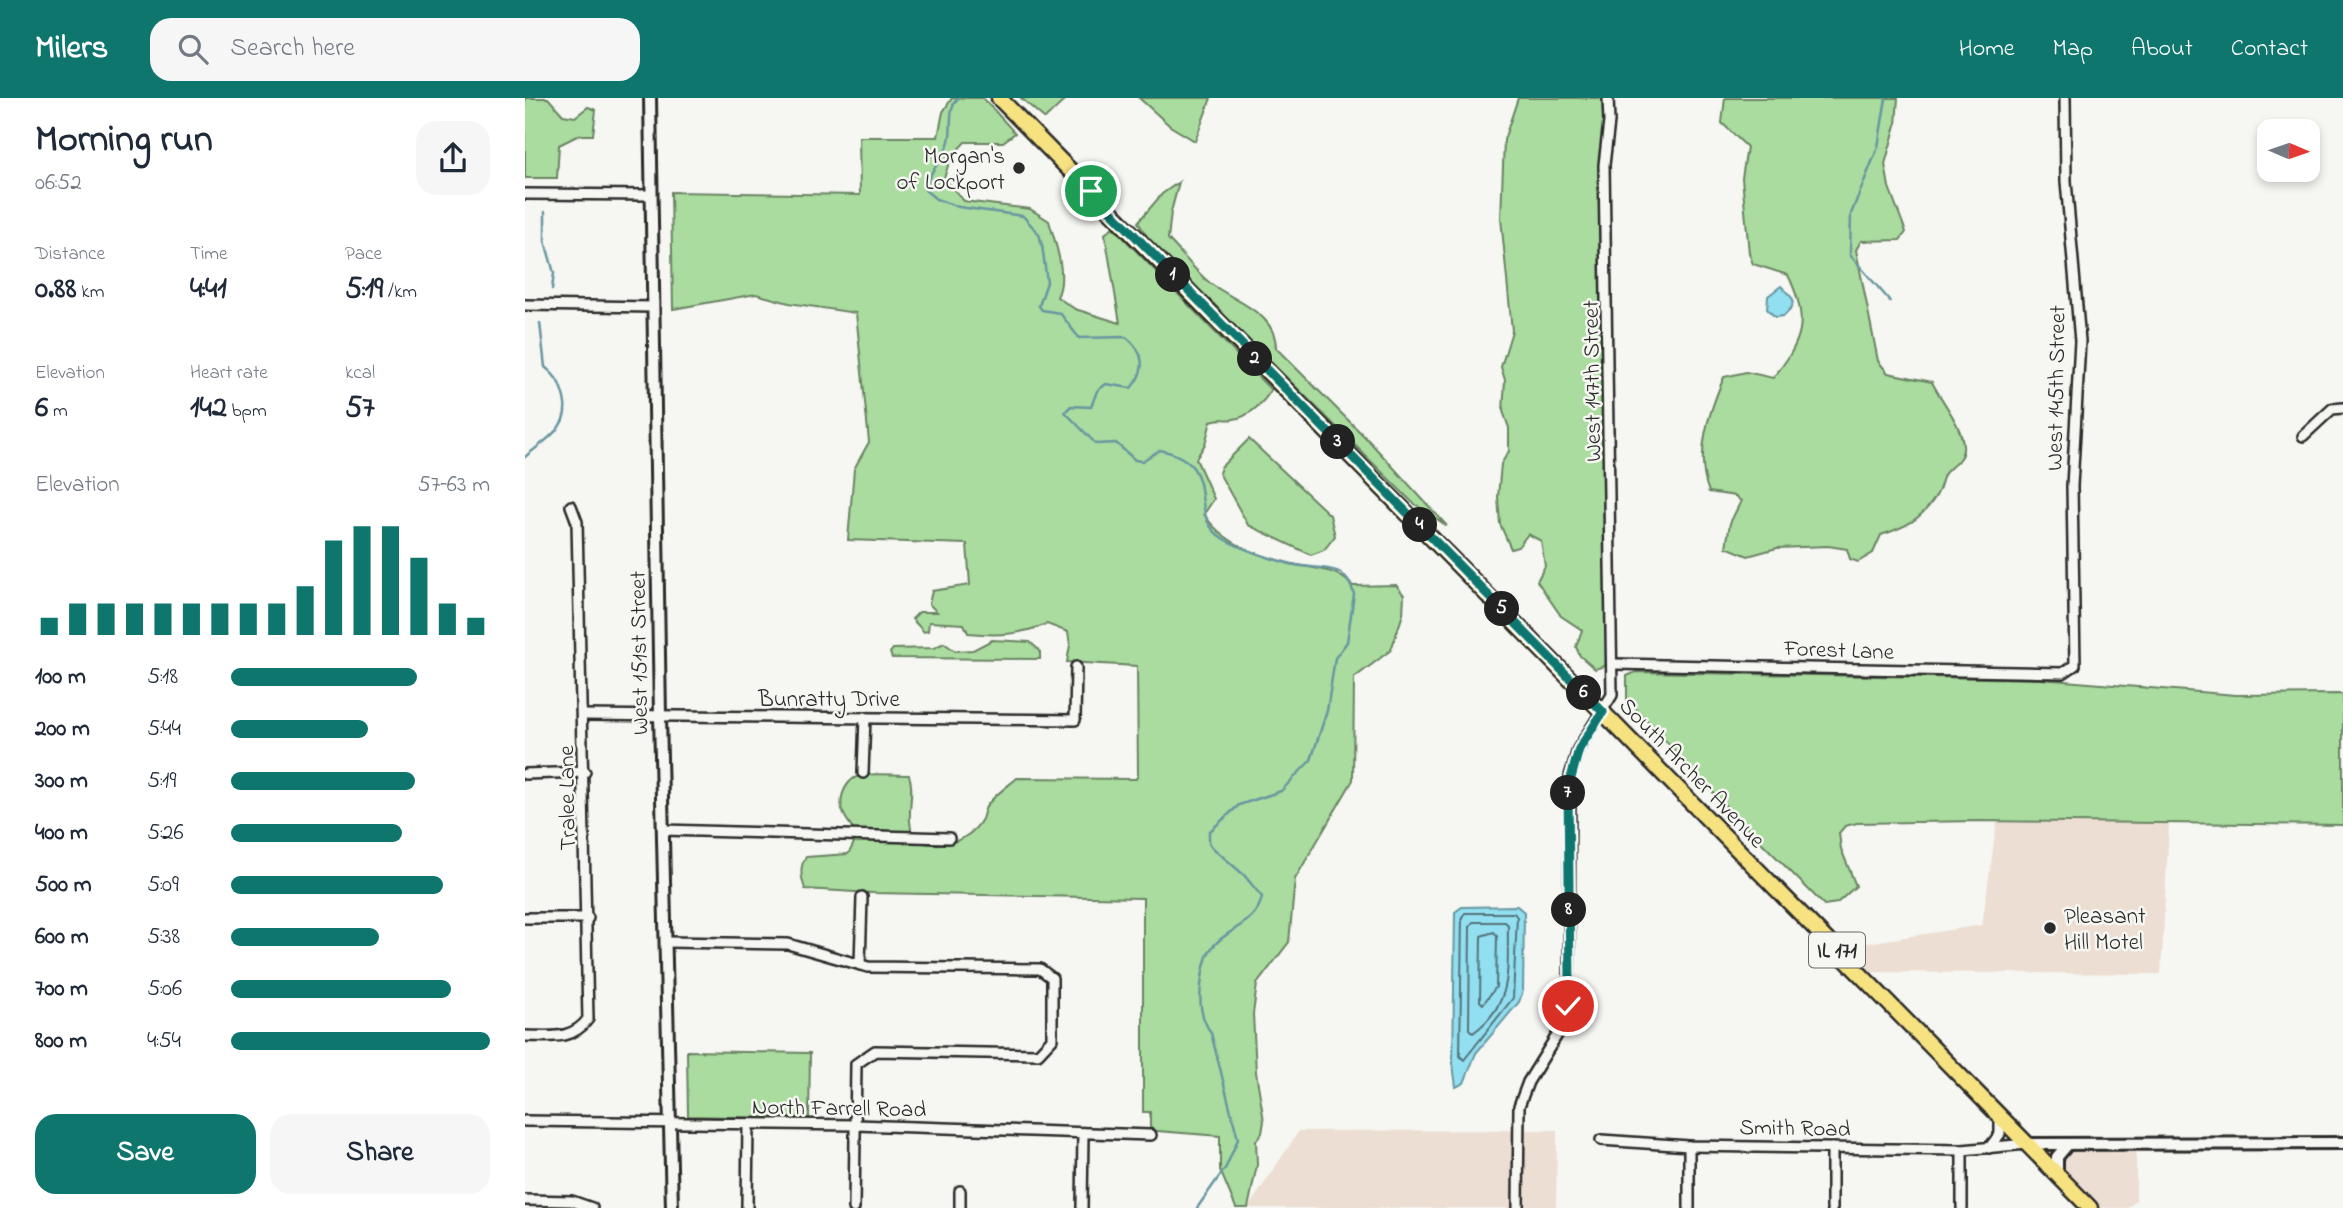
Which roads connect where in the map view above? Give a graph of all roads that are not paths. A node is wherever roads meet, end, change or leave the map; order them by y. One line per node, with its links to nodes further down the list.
1 (650, 98): 6 (street, West 151st Street)
2 (999, 98): 15 (main road, South Archer Avenue / IL 171)
3 (1608, 98): 12 (street, West 147th Street)
4 (2065, 98): 14 (street, West 145th Street)
5 (525, 194): 6 (street)
6 (651, 195): 8 (street, West 151st Street)
7 (525, 306): 8 (street)
8 (653, 307): 17 (street, West 151st Street)
9 (2343, 408): 10 (street)
10 (2303, 436)
11 (571, 506): 16 (street, Tralee Lane)
12 (1614, 664): 14 (street, Forest Lane); 15 (street, West 147th Street)
13 (1076, 667): 18 (street, Bunratty Drive)
14 (2063, 673)
15 (1603, 712): 30 (main road, South Archer Avenue / IL 171); 54 (street, West 147th Street)
16 (583, 715): 17 (street, Bunratty Drive); 19 (street, Tralee Lane)
17 (660, 716): 18 (street, Bunratty Drive); 22 (street, West 151st Street)
18 (865, 717): 20 (street)
19 (585, 772): 21 (street); 26 (street, Tralee Lane)
20 (863, 773)
21 (525, 774)
22 (663, 830): 23 (street); 27 (street, West 151st Street)
23 (949, 838)
24 (862, 897): 28 (street)
25 (525, 918): 26 (street)
26 (588, 918): 29 (street, Tralee Lane)
27 (667, 942): 28 (street); 32 (street, West 151st Street)
28 (860, 965): 34 (street)
29 (525, 1036)
30 (2000, 1115): 39 (main road, South Archer Avenue / IL 171); 43 (street)
31 (525, 1121): 32 (street, North Farrell Road)
32 (672, 1122): 33 (street, North Farrell Road); 49 (street, West 151st Street)
33 (748, 1124): 34 (street, North Farrell Road); 50 (street)
34 (856, 1125): 35 (street, North Farrell Road); 51 (street)
35 (1083, 1133): 36 (street, North Farrell Road); 53 (street)
36 (1151, 1135)
37 (1601, 1140): 41 (street, Smith Road)
38 (2343, 1143): 40 (street, Smith Road)
39 (2027, 1144): 40 (street, Smith Road); 43 (street, Smith Road); 45 (main road, South Archer Avenue / IL 171)
40 (2068, 1144): 45 (street)
41 (1689, 1146): 42 (street, Smith Road); 55 (street)
42 (1832, 1148): 44 (street, Smith Road); 56 (street)
43 (1989, 1148): 44 (street, Smith Road)
44 (1962, 1150): 57 (street)
45 (2057, 1174): 58 (main road, South Archer Avenue / IL 171)
46 (960, 1191): 52 (street)
47 (525, 1200): 48 (street)
48 (592, 1208)
49 (672, 1208)
50 (747, 1208)
51 (854, 1208)
52 (960, 1208)
53 (1082, 1208)
54 (1518, 1208)
55 (1689, 1208)
56 (1832, 1208)
57 (1962, 1208)
58 (2090, 1208)

